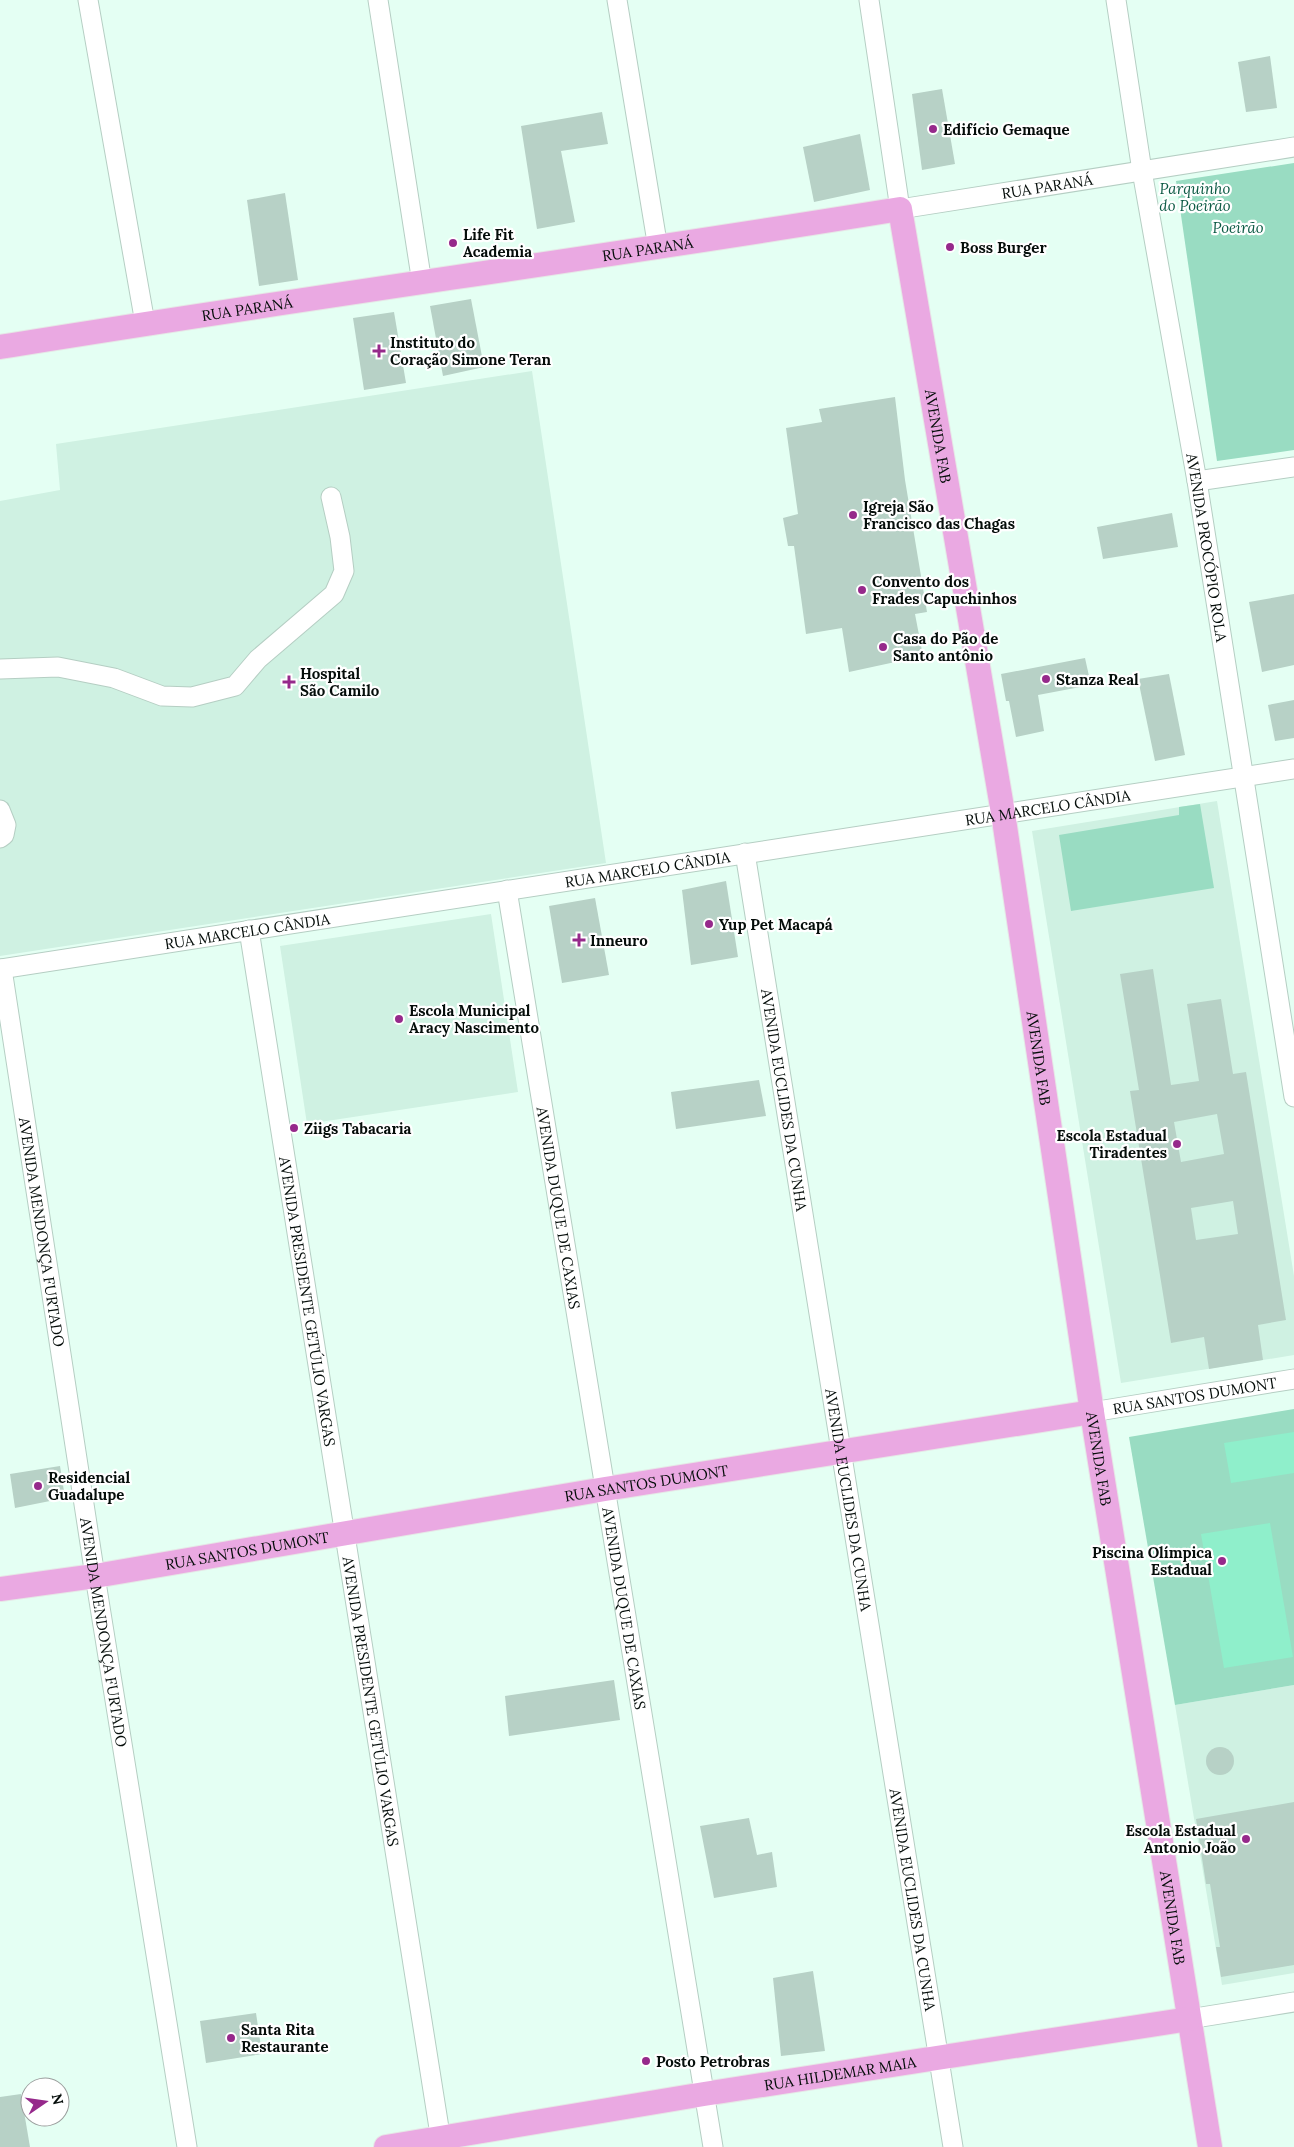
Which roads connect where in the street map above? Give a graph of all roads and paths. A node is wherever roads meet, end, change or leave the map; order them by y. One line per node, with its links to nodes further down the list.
1 (88, 0): 11 (street)
2 (378, 0): 10 (street)
3 (617, 0): 9 (street)
4 (869, 0): 8 (street, AVENIDA FAB)
5 (1116, 0): 7 (street, AVENIDA PROCÓPIO ROLA)
6 (1294, 147): 7 (street, RUA PARANÁ)
7 (1142, 171): 8 (street, RUA PARANÁ); 14 (street, AVENIDA PROCÓPIO ROLA)
8 (900, 209): 9 (main road, RUA PARANÁ); 20 (main road, AVENIDA FAB)
9 (658, 248): 10 (main road, RUA PARANÁ)
10 (422, 283): 11 (main road, RUA PARANÁ)
11 (145, 323): 12 (main road, RUA PARANÁ)
12 (0, 347)
13 (1294, 467): 14 (street)
14 (1197, 481): 18 (street, AVENIDA PROCÓPIO ROLA)
15 (331, 497): 16 (street)
16 (0, 669)
17 (1294, 769): 18 (street, RUA MARCELO CÂNDIA)
18 (1243, 776): 20 (street, RUA MARCELO CÂNDIA); 26 (street, AVENIDA PROCÓPIO ROLA)
19 (0, 810): 21 (street)
20 (1002, 813): 22 (street, RUA MARCELO CÂNDIA); 28 (main road, AVENIDA FAB)
21 (0, 838)
22 (745, 853): 23 (street, RUA MARCELO CÂNDIA); 29 (street, AVENIDA EUCLIDES DA CUNHA)
23 (507, 890): 24 (street, RUA MARCELO CÂNDIA); 30 (street, AVENIDA DUQUE DE CAXIAS)
24 (249, 930): 25 (street, RUA MARCELO CÂNDIA); 31 (street, AVENIDA PRESIDENTE GETÚLIO VARGAS)
25 (1, 969): 32 (street, AVENIDA MENDONÇA FURTADO)
26 (1294, 1096)
27 (1294, 1379): 28 (street, RUA SANTOS DUMONT)
28 (1092, 1412): 29 (main road, RUA SANTOS DUMONT); 35 (main road, AVENIDA FAB)
29 (842, 1452): 30 (main road, RUA SANTOS DUMONT); 36 (street, AVENIDA EUCLIDES DA CUNHA)
30 (605, 1489): 31 (main road, RUA SANTOS DUMONT); 37 (street, AVENIDA DUQUE DE CAXIAS)
31 (344, 1532): 32 (main road, RUA SANTOS DUMONT); 38 (street, AVENIDA PRESIDENTE GETÚLIO VARGAS)
32 (95, 1576): 33 (main road, RUA SANTOS DUMONT); 39 (street, AVENIDA MENDONÇA FURTADO)
33 (0, 1589)
34 (1294, 2002): 35 (street, RUA HILDEMAR MAIA)
35 (1189, 2019): 36 (main road, RUA HILDEMAR MAIA); 43 (main road, AVENIDA FAB)
36 (938, 2059): 37 (main road, RUA HILDEMAR MAIA); 42 (street, AVENIDA EUCLIDES DA CUNHA)
37 (704, 2094): 38 (main road, RUA HILDEMAR MAIA); 41 (street, AVENIDA DUQUE DE CAXIAS)
38 (441, 2142): 40 (main road, RUA HILDEMAR MAIA)
39 (187, 2147)
40 (386, 2147)
41 (713, 2147)
42 (953, 2147)
43 (1210, 2147)

